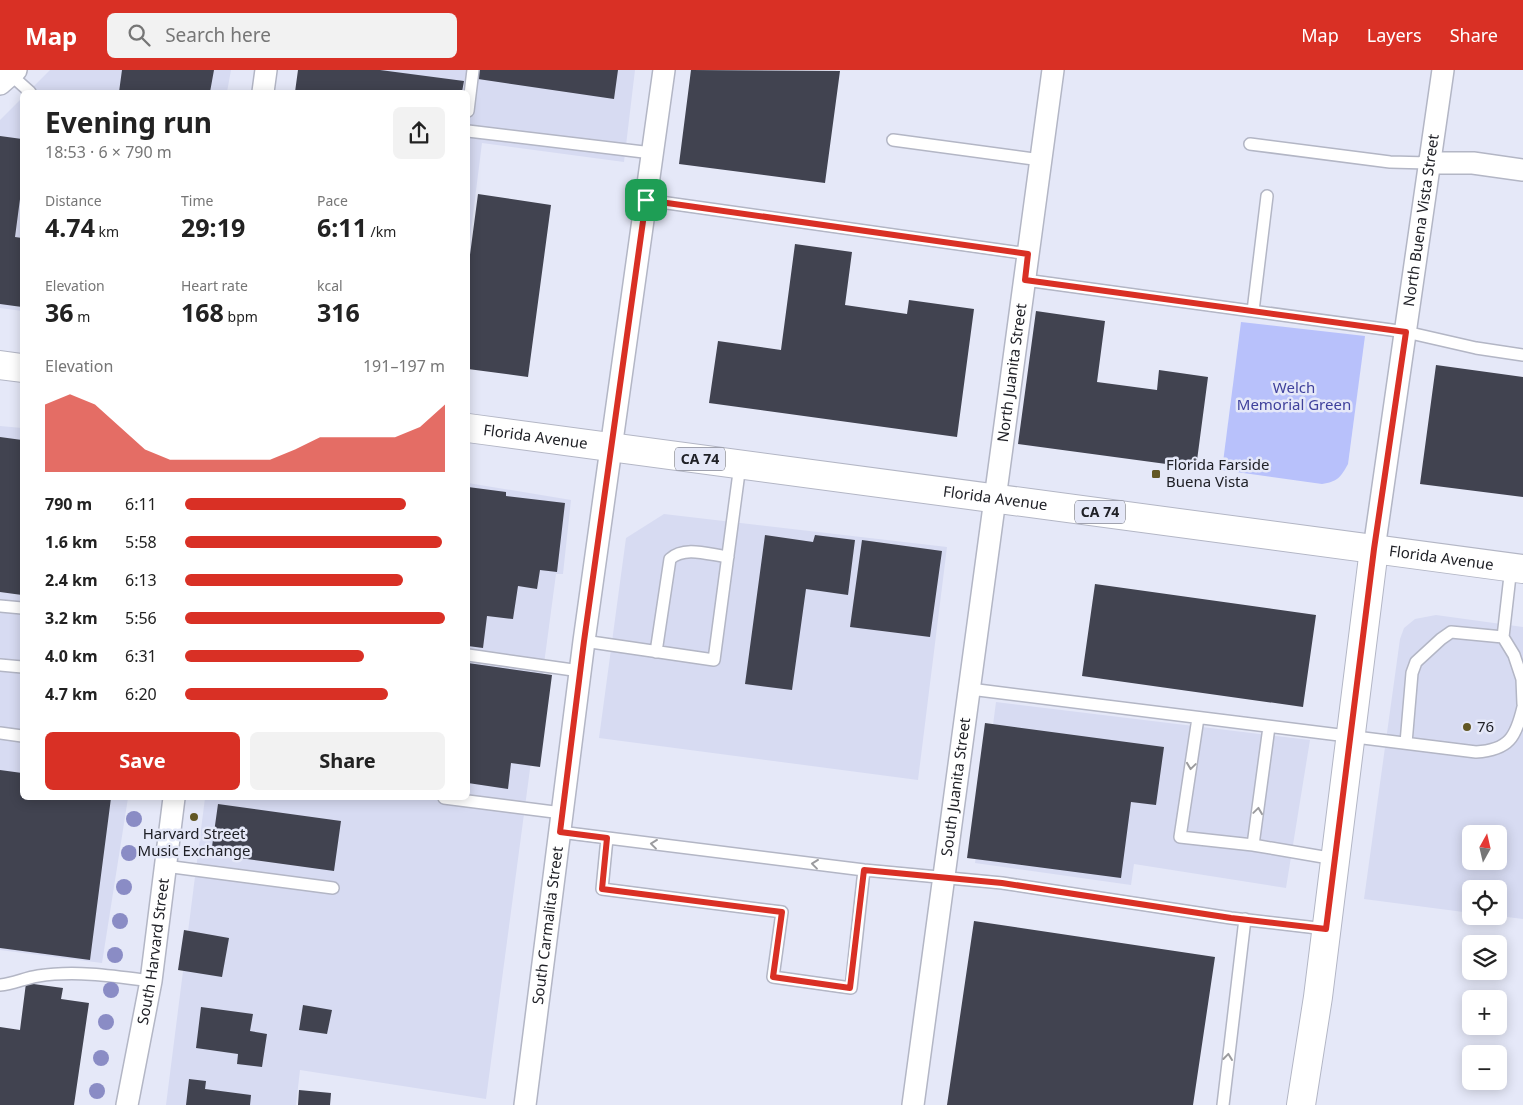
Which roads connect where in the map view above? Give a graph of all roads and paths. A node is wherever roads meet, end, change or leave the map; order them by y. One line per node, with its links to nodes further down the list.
1 (266, 70): 8 (street)
2 (473, 70): 9 (lane)
3 (664, 70): 13 (street, South Carmalita Street)
4 (1053, 70): 14 (street, North Juanita Street)
5 (1443, 70): 15 (street, North Buena Vista Street)
6 (9, 76): 7 (lane)
7 (27, 90)
8 (263, 90)
9 (470, 95)
10 (470, 131): 13 (lane)
11 (894, 140): 14 (lane)
12 (1250, 144): 15 (lane)
13 (652, 153): 18 (street, South Carmalita Street)
14 (1041, 160): 19 (street, North Juanita Street)
15 (1428, 163): 16 (street); 22 (street, North Buena Vista Street)
16 (1523, 170)
17 (1267, 196): 21 (lane)
18 (646, 200): 19 (lane); 27 (street, South Carmalita Street)
19 (1028, 254): 20 (street, North Juanita Street)
20 (1025, 280): 21 (lane); 29 (street, North Juanita Street)
21 (1253, 311): 22 (lane)
22 (1406, 332): 23 (lane); 30 (street, North Buena Vista Street)
23 (1523, 355)
24 (0, 366): 25 (main road)
25 (20, 368)
26 (470, 428): 27 (main road, Florida Avenue / CA 74)
27 (613, 447): 28 (main road, Florida Avenue / CA 74); 36 (street, South Carmalita Street)
28 (740, 464): 29 (main road, Florida Avenue / CA 74); 31 (lane)
29 (995, 498): 30 (main road, Florida Avenue / CA 74); 42 (street, South Juanita Street)
30 (1374, 549): 32 (main road, Florida Avenue / CA 74); 48 (main road)
31 (728, 557): 37 (lane); 37 (lane)
32 (1517, 568): 35 (lane)
33 (0, 606): 34 (lane)
34 (20, 608)
35 (1503, 637): 43 (lane); 49 (lane)
36 (584, 641): 37 (lane); 41 (street, South Carmalita Street)
37 (656, 652)
38 (470, 655): 41 (lane)
39 (0, 665): 40 (lane)
40 (20, 667)
41 (580, 671): 52 (street, South Carmalita Street)
42 (970, 689): 44 (lane); 58 (street, South Juanita Street)
43 (1523, 706): 49 (lane)
44 (1198, 718): 45 (lane); 54 (lane, one-way to 54)
45 (1269, 727): 48 (lane); 54 (lane, one-way to 45)
46 (0, 733): 47 (lane)
47 (20, 736)
48 (1352, 738): 49 (lane); 55 (main road)
49 (1406, 743)
50 (174, 800): 56 (street, South Harvard Street)
51 (454, 800): 52 (lane)
52 (561, 822): 53 (lane); 65 (street, South Carmalita Street)
53 (607, 838): 57 (lane, one-way to 53); 57 (lane)
54 (1254, 845): 55 (lane)
55 (1336, 858): 61 (main road)
56 (165, 866): 59 (lane); 62 (street, South Harvard Street)
57 (864, 870): 58 (lane)
58 (944, 876): 60 (lane); 66 (street, South Juanita Street)
59 (333, 888)
60 (1244, 919): 61 (lane); 67 (lane, one-way to 60)
61 (1326, 929): 68 (main road)
62 (151, 981): 63 (lane); 64 (street, South Harvard Street)
63 (0, 985)
64 (127, 1105)
65 (525, 1105)
66 (913, 1105)
67 (1223, 1105)
68 (1301, 1105)

